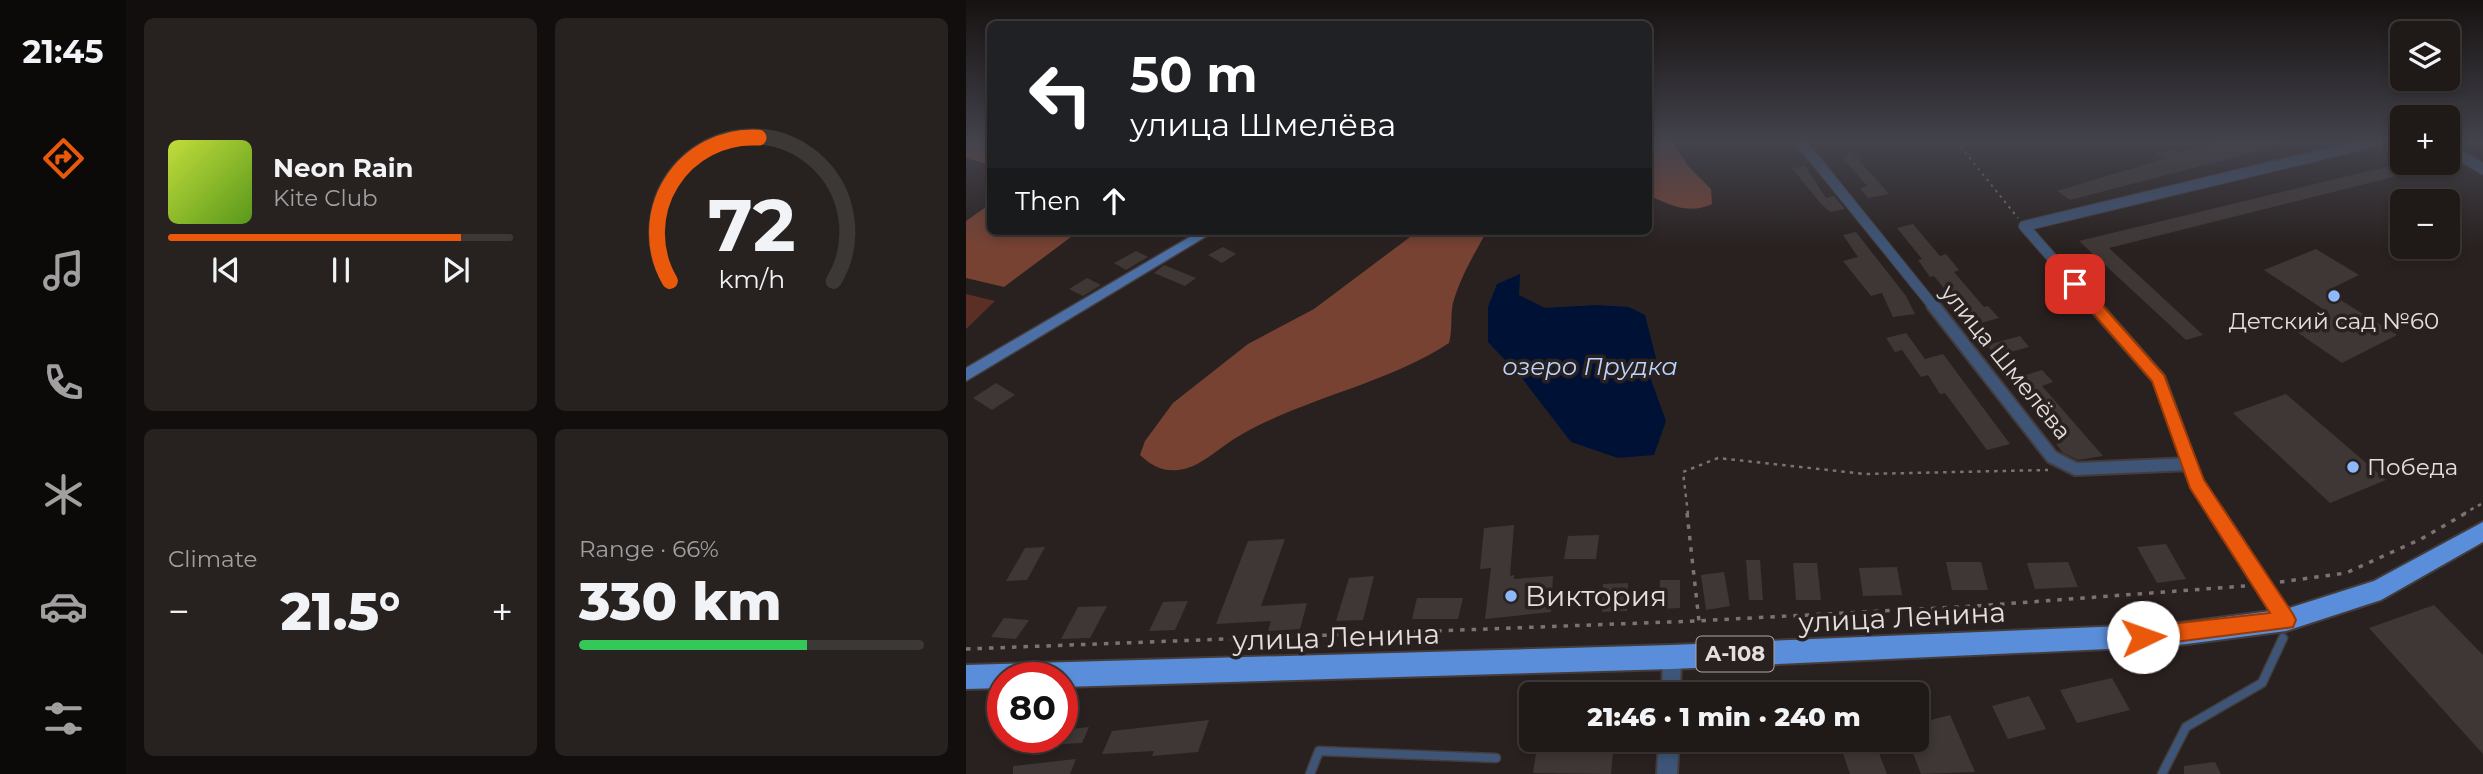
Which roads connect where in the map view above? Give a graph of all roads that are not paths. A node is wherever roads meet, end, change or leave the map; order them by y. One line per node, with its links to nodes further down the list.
1 (1831, 177): 5 (street, улица Шмелёва)
2 (2228, 177): 5 (street)
3 (1202, 235): 4 (main road)
4 (966, 375)
5 (2190, 464): 7 (street)
6 (2483, 531): 7 (highway, улица Ленина / А-108)
7 (2285, 629): 8 (highway, улица Ленина / А-108); 15 (lane)
8 (1672, 657): 9 (highway, улица Ленина / А-108); 10 (street)
9 (966, 677)
10 (1671, 682)
11 (1668, 752): 14 (street)
12 (1496, 758): 13 (lane)
13 (1310, 774)
14 (1667, 774)
15 (2162, 774)

